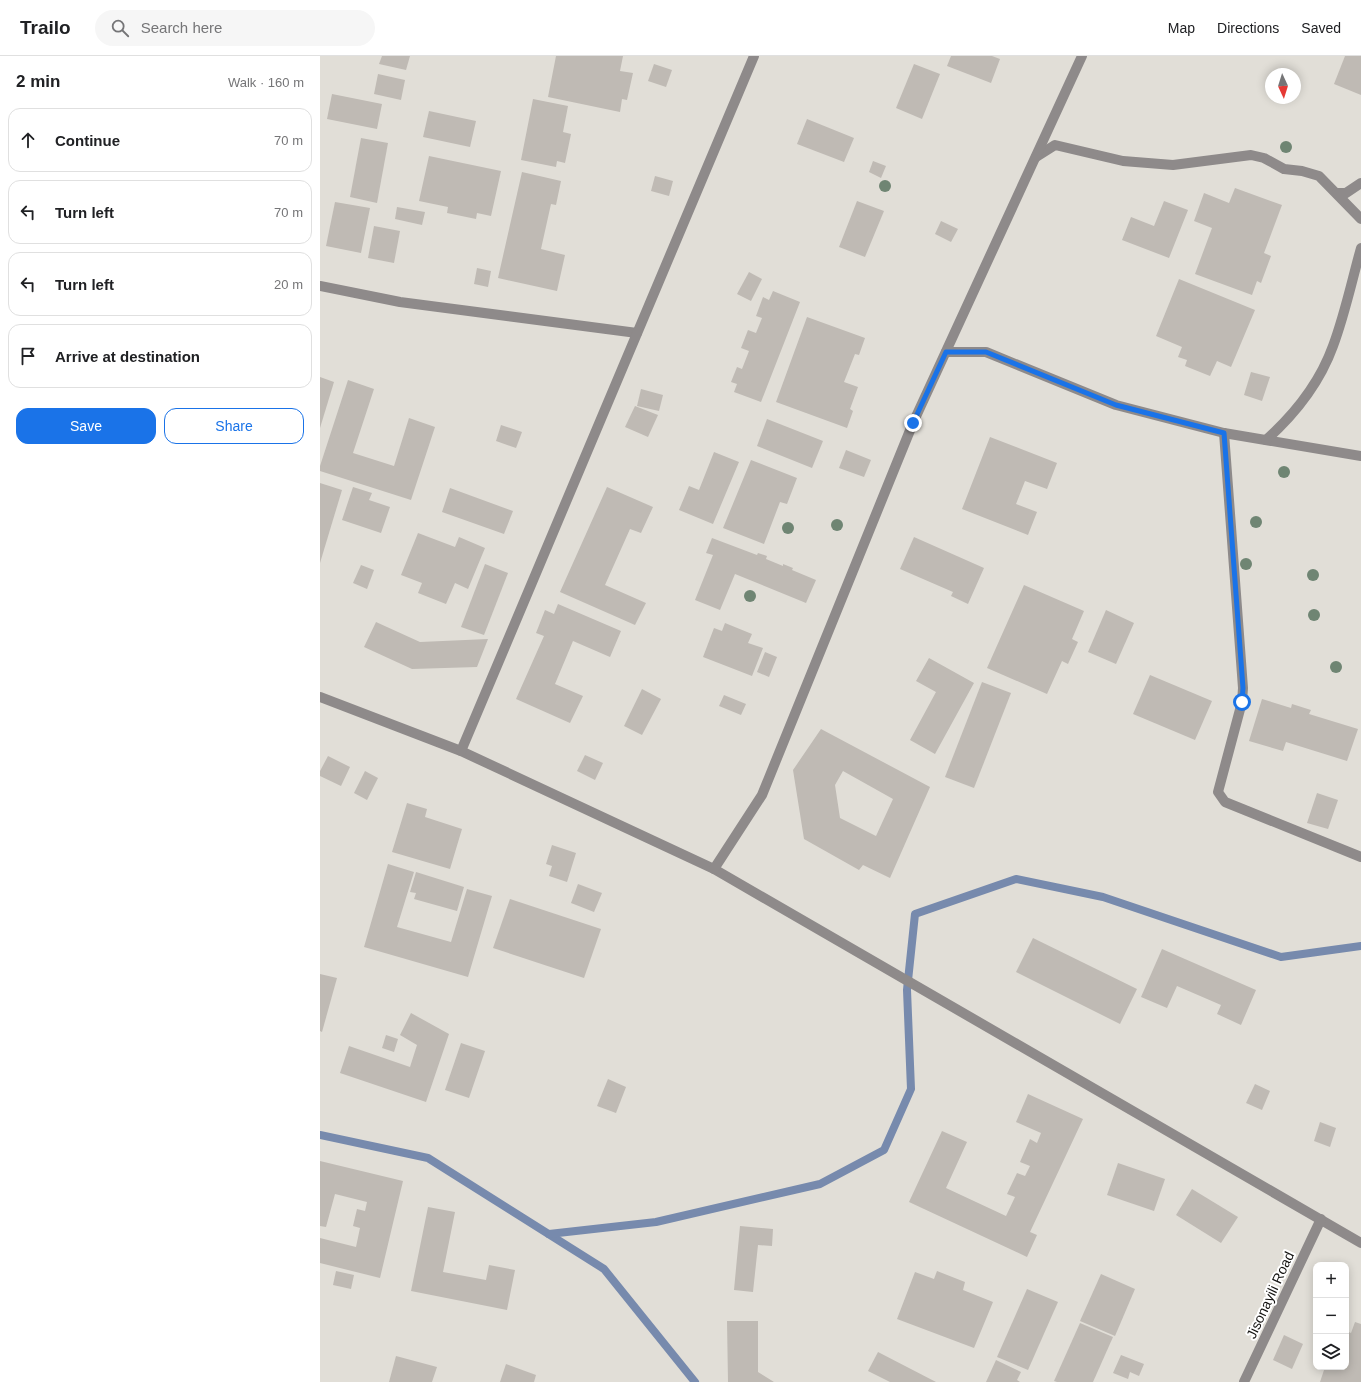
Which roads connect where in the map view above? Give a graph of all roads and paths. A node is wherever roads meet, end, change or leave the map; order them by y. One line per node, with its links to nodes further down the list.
1 (754, 56): 9 (street)
2 (1082, 56): 3 (street)
3 (1036, 157): 5 (street); 10 (street)
4 (1361, 183): 5 (street)
5 (1337, 193): 6 (street)
6 (1361, 219)
7 (1361, 248): 12 (street)
8 (320, 286): 9 (street)
9 (637, 333): 15 (street)
10 (946, 352): 11 (street); 17 (street)
11 (1224, 433): 12 (street); 16 (street)
12 (1266, 440): 13 (street)
13 (1361, 456)
14 (320, 697): 15 (street)
15 (461, 751): 17 (street)
16 (1361, 857)
17 (714, 869): 18 (street)
18 (1321, 1219): 19 (street); 20 (street, Jisonayili Road)
19 (1361, 1243)
20 (1244, 1382)

